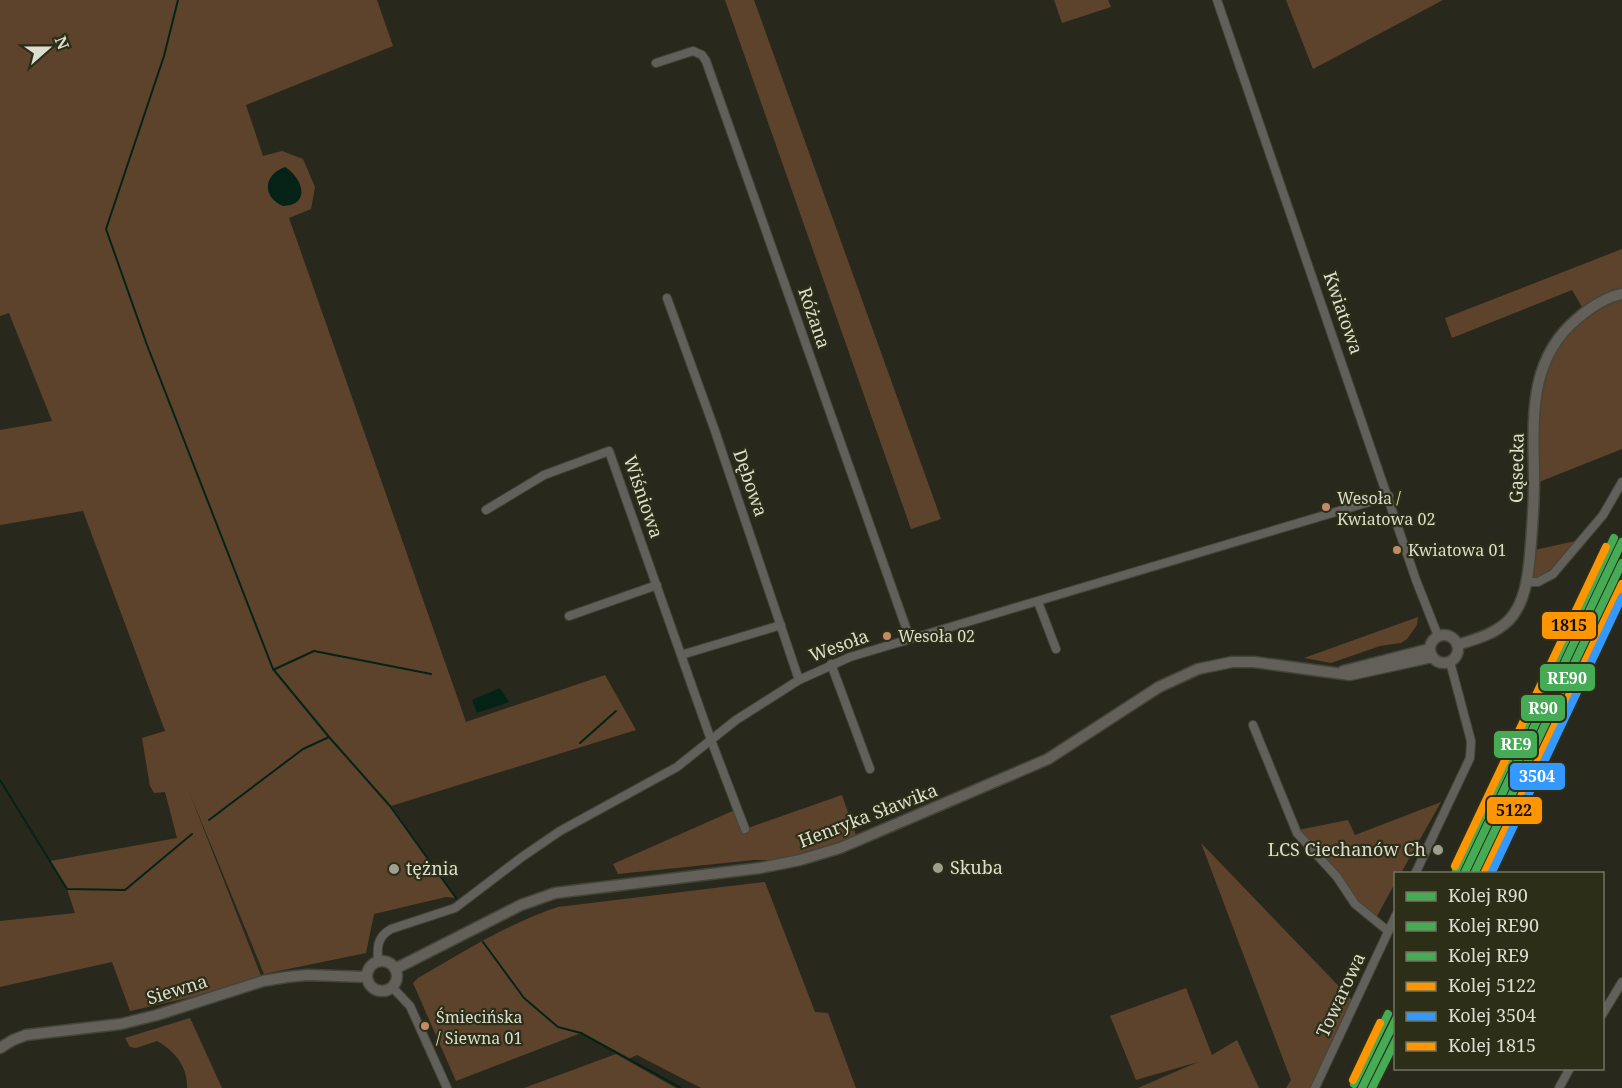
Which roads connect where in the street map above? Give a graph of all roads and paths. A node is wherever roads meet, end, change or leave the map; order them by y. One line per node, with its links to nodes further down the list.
1 (1217, 0): 6 (street, Kwiatowa)
2 (656, 63): 14 (street, Różana)
3 (1622, 294): 8 (main road, Gąsecka)
4 (667, 298): 12 (street, Dębowa)
5 (1622, 482): 8 (street)
6 (1389, 496): 10 (street, Wesoła); 13 (street, Kwiatowa)
7 (486, 510): 9 (street, Wiśniowa)
8 (1526, 582): 15 (main road, Gąsecka)
9 (657, 585): 11 (street); 18 (street, Wiśniowa)
10 (1038, 602): 14 (street, Wesoła); 16 (street)
11 (569, 616)
12 (781, 625): 18 (street); 21 (street, Dębowa)
13 (1438, 636): 15 (main road); 17 (main road)
14 (910, 639): 20 (street, Wesoła)
15 (1457, 645): 19 (main road)
16 (1056, 649)
17 (1431, 653): 19 (main road); 30 (main road, Henryka Sławika)
18 (681, 655): 23 (street, Wiśniowa)
19 (1450, 662): 26 (street)
20 (831, 664): 21 (street, Wesoła); 24 (street)
21 (799, 680): 23 (street, Wesoła)
22 (1253, 724): 28 (street)
23 (711, 740): 25 (street, Wiśniowa); 29 (street, Wesoła)
24 (870, 769)
25 (745, 829)
26 (1415, 872)
27 (1394, 917): 28 (street, Towarowa)
28 (1388, 931): 38 (street, Towarowa)
29 (378, 962): 30 (main road); 31 (main road)
30 (395, 969): 33 (main road)
31 (367, 977): 33 (main road); 35 (main road, Siewna)
32 (1622, 982): 34 (street)
33 (392, 987): 37 (street)
34 (1604, 1012)
35 (0, 1048)
36 (1569, 1070): 39 (street)
37 (447, 1088)
38 (1315, 1088)
39 (1559, 1088)

